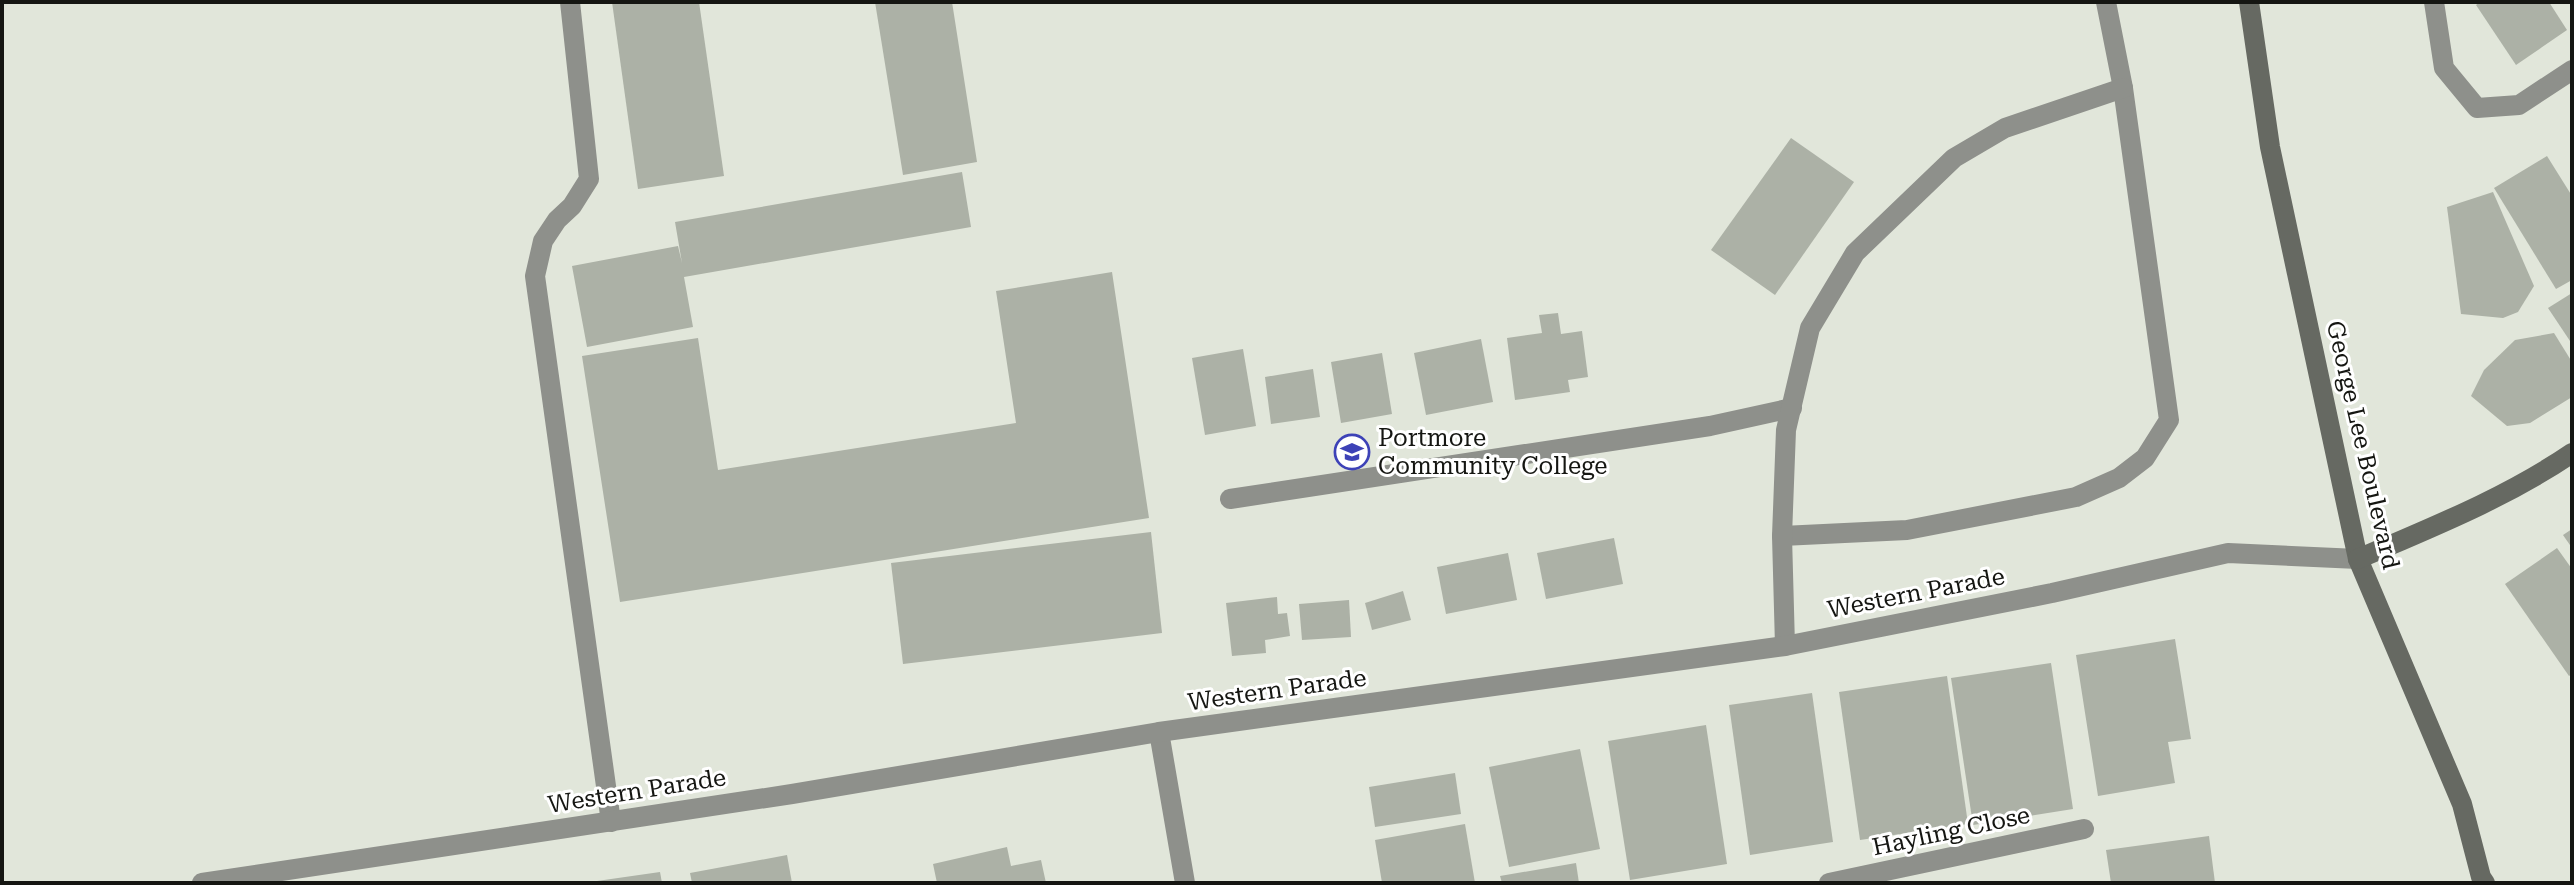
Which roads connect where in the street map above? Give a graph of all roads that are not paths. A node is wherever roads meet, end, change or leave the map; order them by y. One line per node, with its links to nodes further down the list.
1 (570, 2): 14 (street)
2 (2106, 2): 6 (street)
3 (2249, 2): 11 (main road, George Lee Boulevard)
4 (2434, 2): 5 (street)
5 (2572, 70)
6 (2123, 88): 7 (street); 10 (street)
7 (1792, 408): 9 (street); 10 (street)
8 (2572, 453): 11 (main road)
9 (1230, 499)
10 (1782, 536): 12 (street)
11 (2358, 559): 12 (street, Western Parade); 19 (main road, George Lee Boulevard)
12 (1785, 646): 13 (street, Western Parade)
13 (1159, 732): 14 (street, Western Parade); 17 (street)
14 (611, 822): 16 (street, Western Parade)
15 (2084, 829): 18 (street, Hayling Close)
16 (202, 883)
17 (1185, 883)
18 (1835, 883)
19 (2485, 883)

